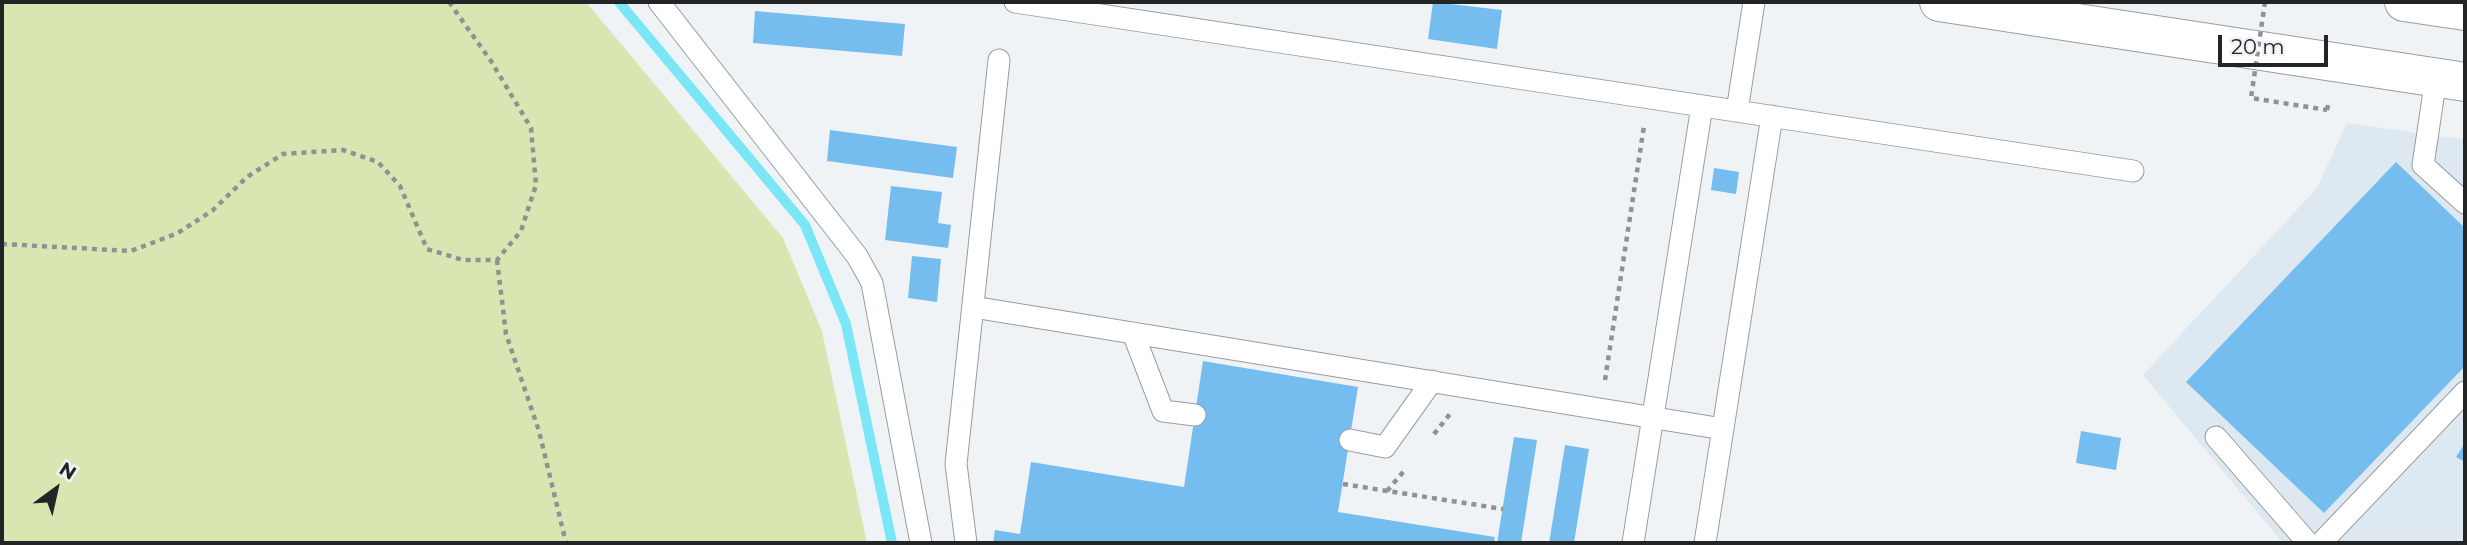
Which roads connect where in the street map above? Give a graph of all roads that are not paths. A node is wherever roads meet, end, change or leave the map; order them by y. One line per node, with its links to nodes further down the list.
1 (659, 2): 23 (lane)
2 (1015, 2): 9 (lane)
3 (1754, 2): 10 (lane)
4 (1939, 2): 8 (highway)
5 (2404, 2): 6 (highway)
6 (2465, 11)
7 (999, 60): 14 (lane)
8 (2451, 80): 13 (lane)
9 (1702, 106): 10 (lane); 19 (lane)
10 (1737, 111): 11 (lane)
11 (1772, 116): 12 (lane); 20 (lane)
12 (2133, 171)
13 (2465, 203)
14 (973, 307): 15 (lane); 24 (lane)
15 (1133, 333): 16 (lane); 18 (lane)
16 (1432, 381): 19 (lane); 22 (lane)
17 (2465, 392): 28 (lane)
18 (1195, 415)
19 (1653, 417): 20 (lane); 25 (lane)
20 (1723, 429): 26 (lane)
21 (2216, 437): 27 (lane)
22 (1350, 440)
23 (921, 543)
24 (966, 543)
25 (1633, 543)
26 (1705, 543)
27 (2308, 543)
28 (2320, 543)

